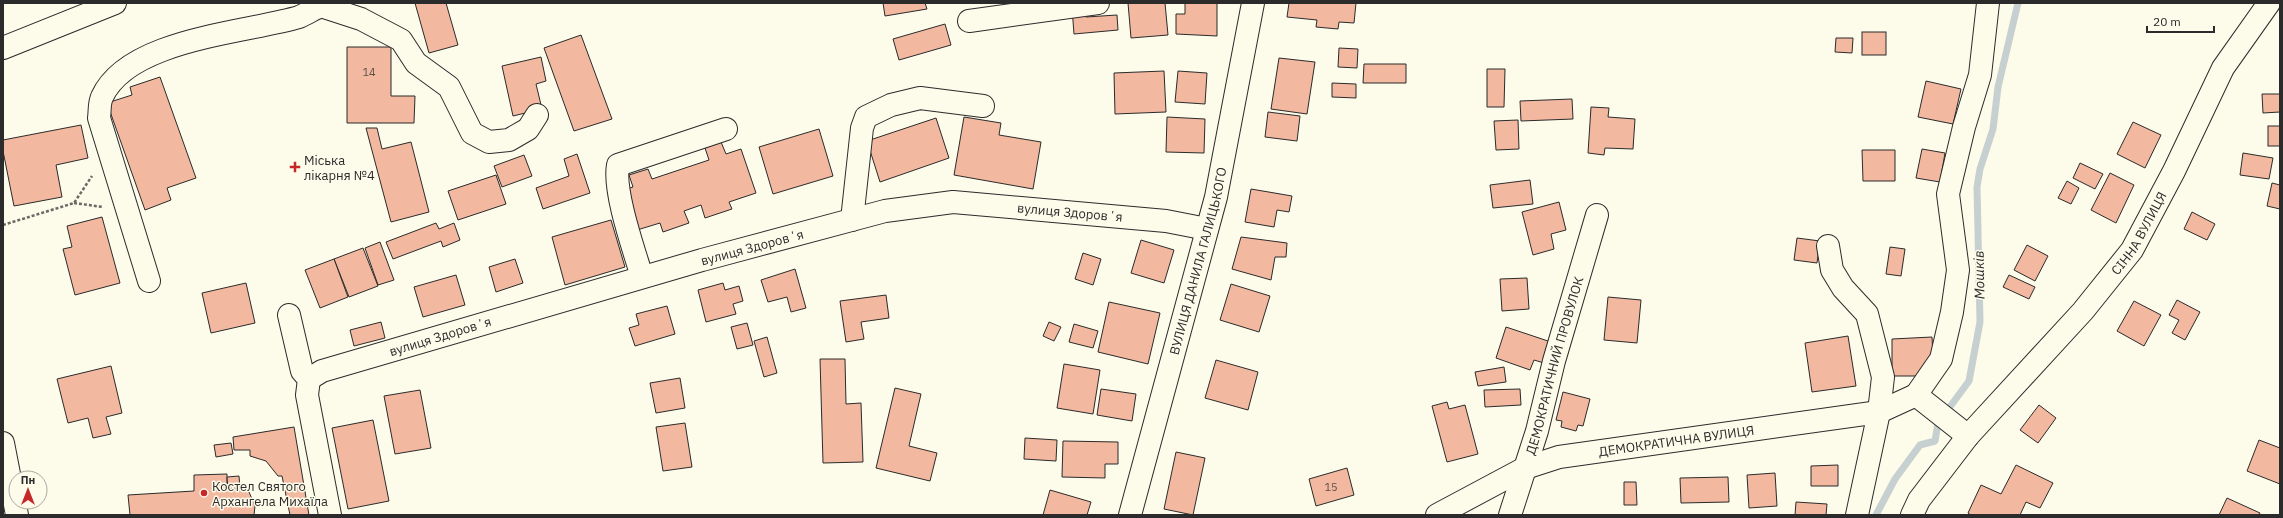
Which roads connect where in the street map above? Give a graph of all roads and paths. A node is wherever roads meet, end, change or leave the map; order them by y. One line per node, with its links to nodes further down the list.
1 (114, 3): 8 (street)
2 (1098, 3): 7 (street)
3 (1253, 3): 16 (street, ВУЛИЦЯ ДАНИЛА ГАЛИЦЬКОГО)
4 (1988, 3): 22 (street)
5 (2269, 3): 24 (street, СІННА ВУЛИЦЯ)
6 (320, 4): 10 (street); 19 (street)
7 (969, 21)
8 (3, 48)
9 (984, 106): 14 (street)
10 (538, 115)
11 (726, 129): 18 (street)
12 (93, 171): 15 (path)
13 (1597, 215): 26 (street, ДЕМОКРАТИЧНИЙ ПРОВУЛОК)
14 (852, 220): 16 (street, вулиця Здоровʼя); 18 (street, вулиця Здоровʼя)
15 (3, 225)
16 (1207, 229): 29 (street, ВУЛИЦЯ ДАНИЛА ГАЛИЦЬКОГО)
17 (1828, 246): 23 (street)
18 (642, 277): 21 (street, вулиця Здоровʼя)
19 (149, 280)
20 (289, 315): 21 (street)
21 (309, 379): 28 (street)
22 (1919, 397): 23 (street, ДЕМОКРАТИЧНА ВУЛИЦЯ); 24 (street)
23 (1879, 412): 26 (street, ДЕМОКРАТИЧНА ВУЛИЦЯ); 32 (street)
24 (1966, 434): 33 (street, СІННА ВУЛИЦЯ)
25 (3, 442): 27 (street)
26 (1524, 468): 30 (street, ДЕМОКРАТИЧНА ВУЛИЦЯ); 31 (street, ДЕМОКРАТИЧНИЙ ПРОВУЛОК)
27 (17, 515)
28 (330, 515)
29 (1130, 515)
30 (1437, 515)
31 (1510, 515)
32 (1857, 515)
33 (1912, 515)

